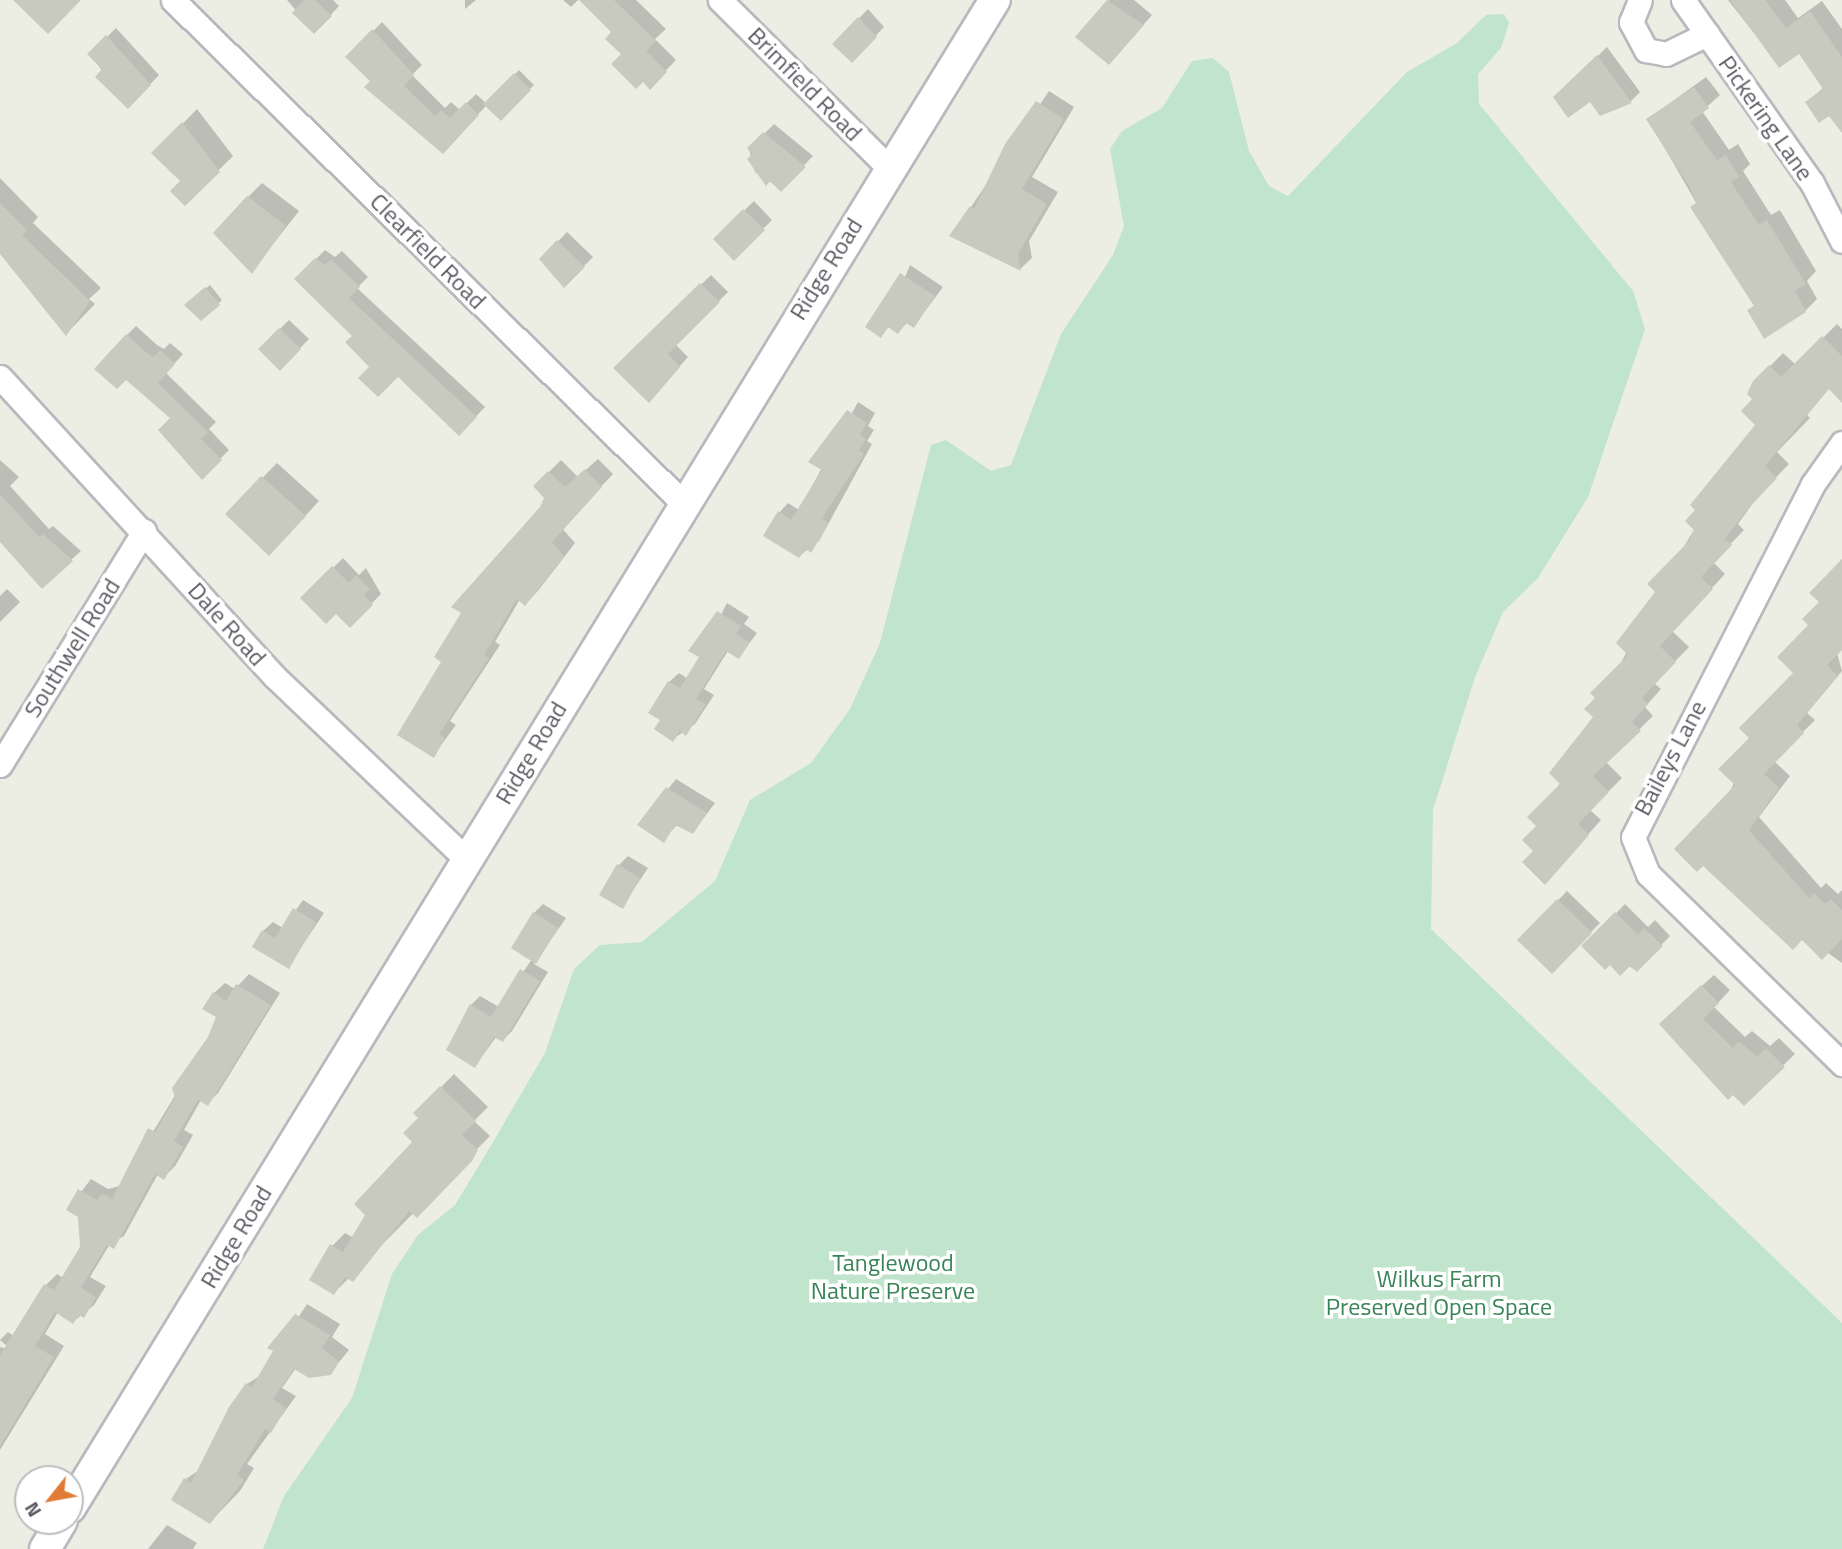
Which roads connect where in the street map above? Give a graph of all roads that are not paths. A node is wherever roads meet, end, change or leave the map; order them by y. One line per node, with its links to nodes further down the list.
1 (173, 0): 11 (street, Clearfield Road)
2 (720, 0): 7 (street, Brimfield Road)
3 (995, 0): 7 (street, Ridge Road)
4 (1640, 0): 6 (street, Pickering Lane)
5 (1683, 0): 6 (street, Pickering Lane)
6 (1707, 34): 8 (street, Pickering Lane)
7 (889, 168): 11 (street, Ridge Road)
8 (1842, 241)
9 (0, 377): 12 (street, Dale Road)
10 (1842, 443): 15 (street, Baileys Lane)
11 (682, 502): 14 (street, Ridge Road)
12 (144, 531): 13 (street, Southwell Road); 14 (street, Dale Road)
13 (0, 765)
14 (467, 860): 16 (street, Ridge Road)
15 (1842, 1064)
16 (84, 1485)

